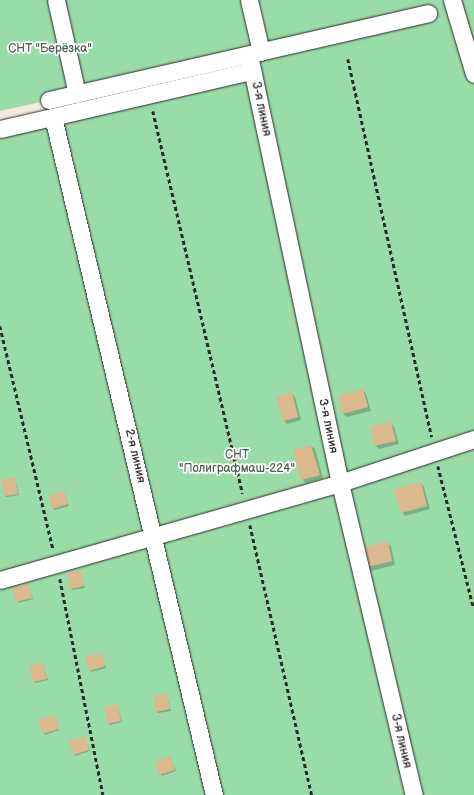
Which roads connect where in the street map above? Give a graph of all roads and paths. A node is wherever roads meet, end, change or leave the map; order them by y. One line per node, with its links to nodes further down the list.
1 (56, 0): 8 (street)
2 (249, 0): 5 (street, 3-я линия)
3 (453, 4): 7 (street)
4 (428, 13): 5 (street)
5 (254, 59): 8 (street); 11 (street); 15 (street, 3-я линия)
6 (348, 59): 14 (path)
7 (474, 74)
8 (76, 94): 9 (street)
9 (49, 100)
10 (153, 111): 16 (path)
11 (53, 116): 12 (street); 17 (street, 2-я линия)
12 (0, 129)
13 (474, 438): 14 (street)
14 (435, 452): 15 (street); 19 (path)
15 (340, 483): 16 (street); 22 (street, 3-я линия)
16 (246, 510): 17 (street); 21 (path)
17 (154, 537): 18 (street); 20 (street, 2-я линия)
18 (0, 580)
19 (474, 609)
20 (214, 795)
21 (312, 795)
22 (414, 795)

